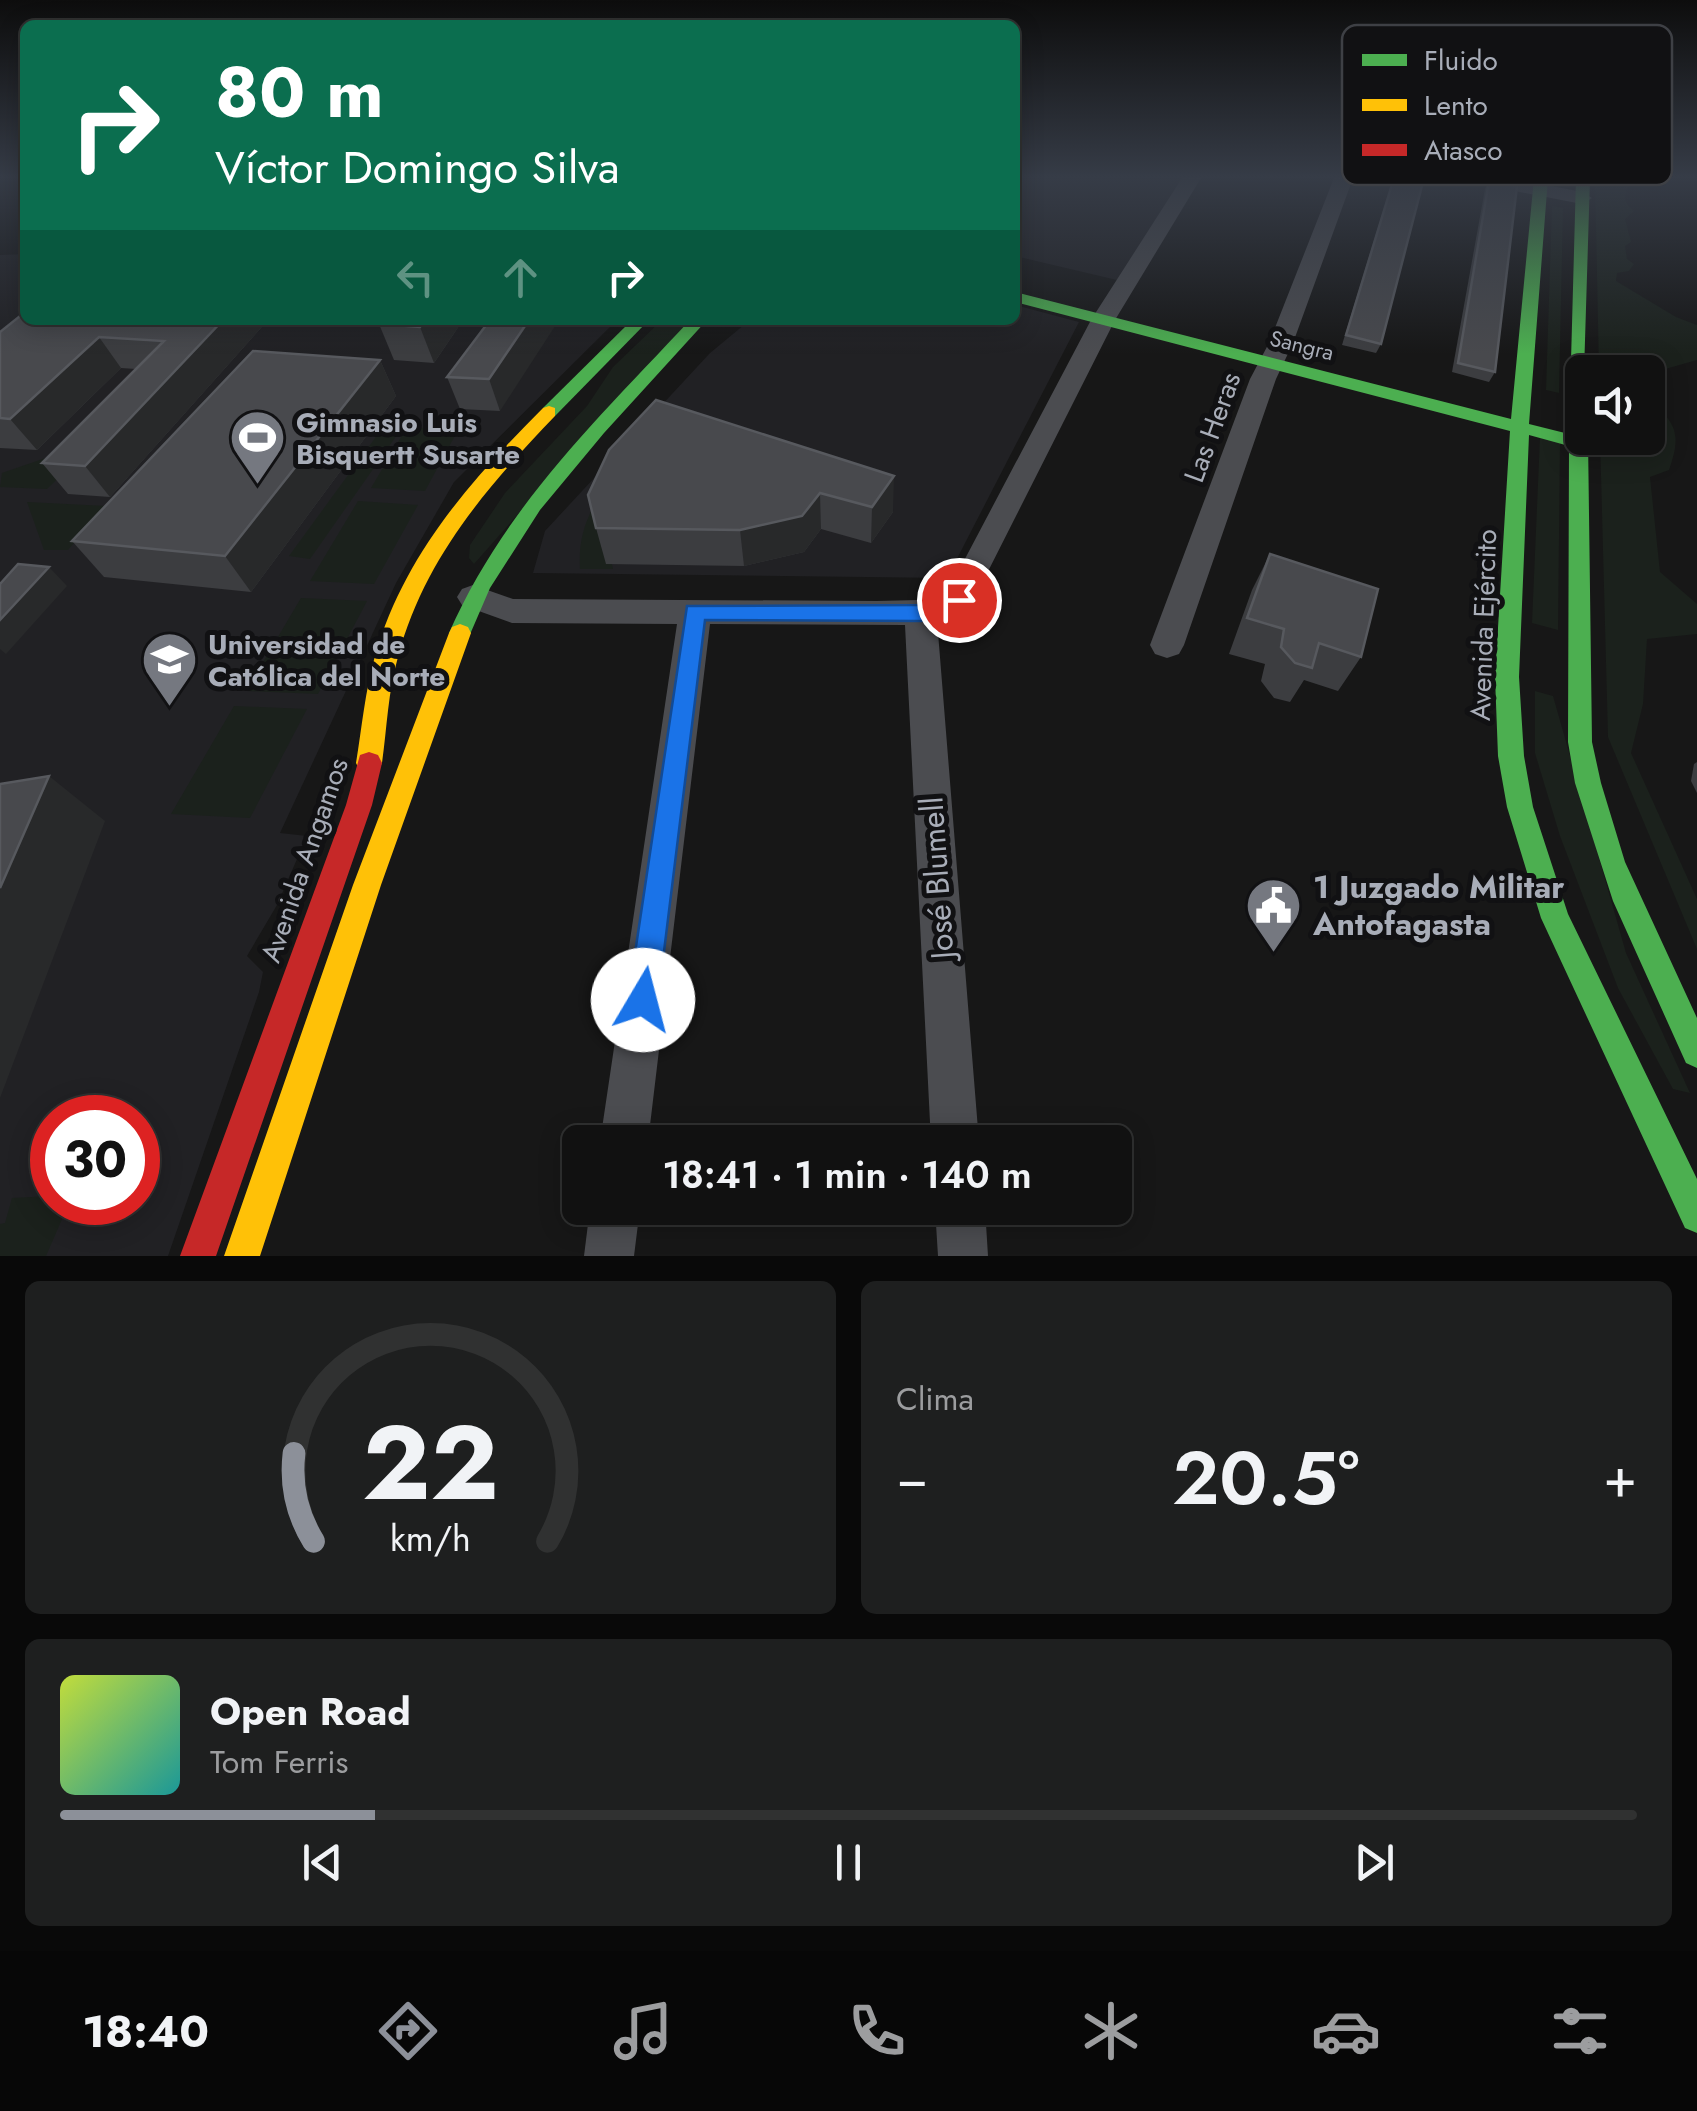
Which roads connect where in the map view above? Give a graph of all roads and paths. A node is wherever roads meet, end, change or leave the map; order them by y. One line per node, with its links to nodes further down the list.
1 (1155, 237): 7 (street)
2 (1321, 237): 10 (street, Las Heras)
3 (1542, 237): 11 (main road, Avenida Ejército)
4 (1575, 237): 11 (main road, Avenida Ejército)
5 (1020, 277): 7 (main road, Sangra)
6 (1020, 297): 7 (main road, Sangra)
7 (1109, 310): 10 (main road, Sangra); 19 (street)
8 (636, 325): 16 (main road, Avenida Angamos)
9 (694, 325): 17 (main road)
10 (1276, 353): 11 (main road, Sangra); 12 (main road, Sangra); 20 (street, Las Heras)
11 (1549, 410): 12 (main road, Avenida Ejército); 13 (main road, Avenida Ejército)
12 (1522, 428): 14 (main road, Sangra); 24 (main road, Avenida Ejército)
13 (1565, 428)
14 (1565, 439)
15 (1577, 455): 21 (main road, Avenida Ejército)
16 (436, 544): 17 (main road); 27 (main road, Avenida Angamos)
17 (463, 585): 18 (street); 28 (main road)
18 (695, 612): 19 (street); 22 (street)
19 (920, 613): 23 (street, José Blumell)
20 (1167, 645)
21 (1697, 1052)
22 (626, 1125)
23 (954, 1125)
24 (1697, 1216)
25 (613, 1225): 29 (street)
26 (961, 1225): 30 (street)
27 (198, 1256)
28 (242, 1256)
29 (609, 1256)
30 (963, 1256)

